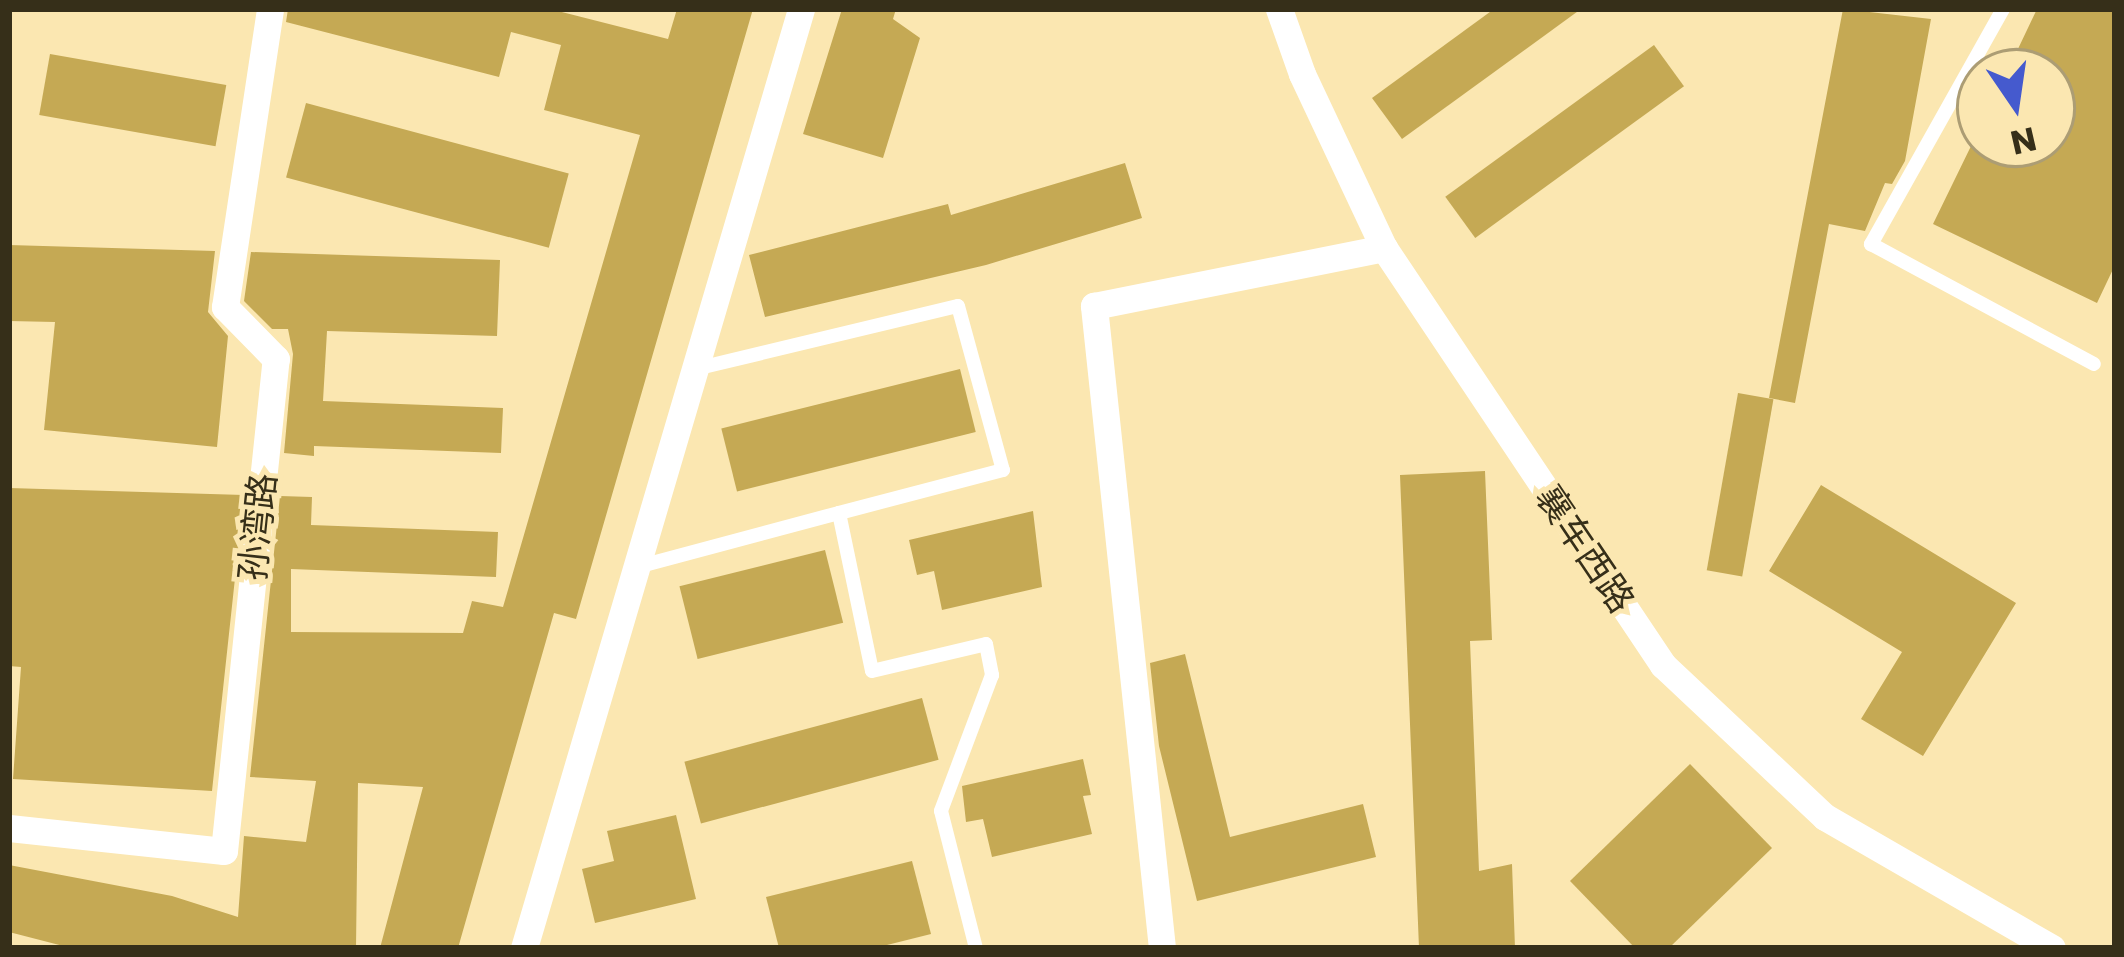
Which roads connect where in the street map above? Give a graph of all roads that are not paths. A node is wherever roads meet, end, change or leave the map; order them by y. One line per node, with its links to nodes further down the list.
1 (270, 9): 10 (street, 孙湾路)
2 (801, 9): 7 (street)
3 (1279, 9): 5 (street, 襄车西路)
4 (2003, 9): 6 (lane)
5 (1384, 248): 13 (street); 14 (street, 襄车西路)
6 (2094, 364)
7 (694, 369): 8 (lane); 9 (street)
8 (838, 513): 9 (lane); 12 (lane)
9 (637, 567): 11 (street)
10 (9, 828)
11 (524, 948)
12 (976, 948)
13 (1162, 948)
14 (2052, 948)

